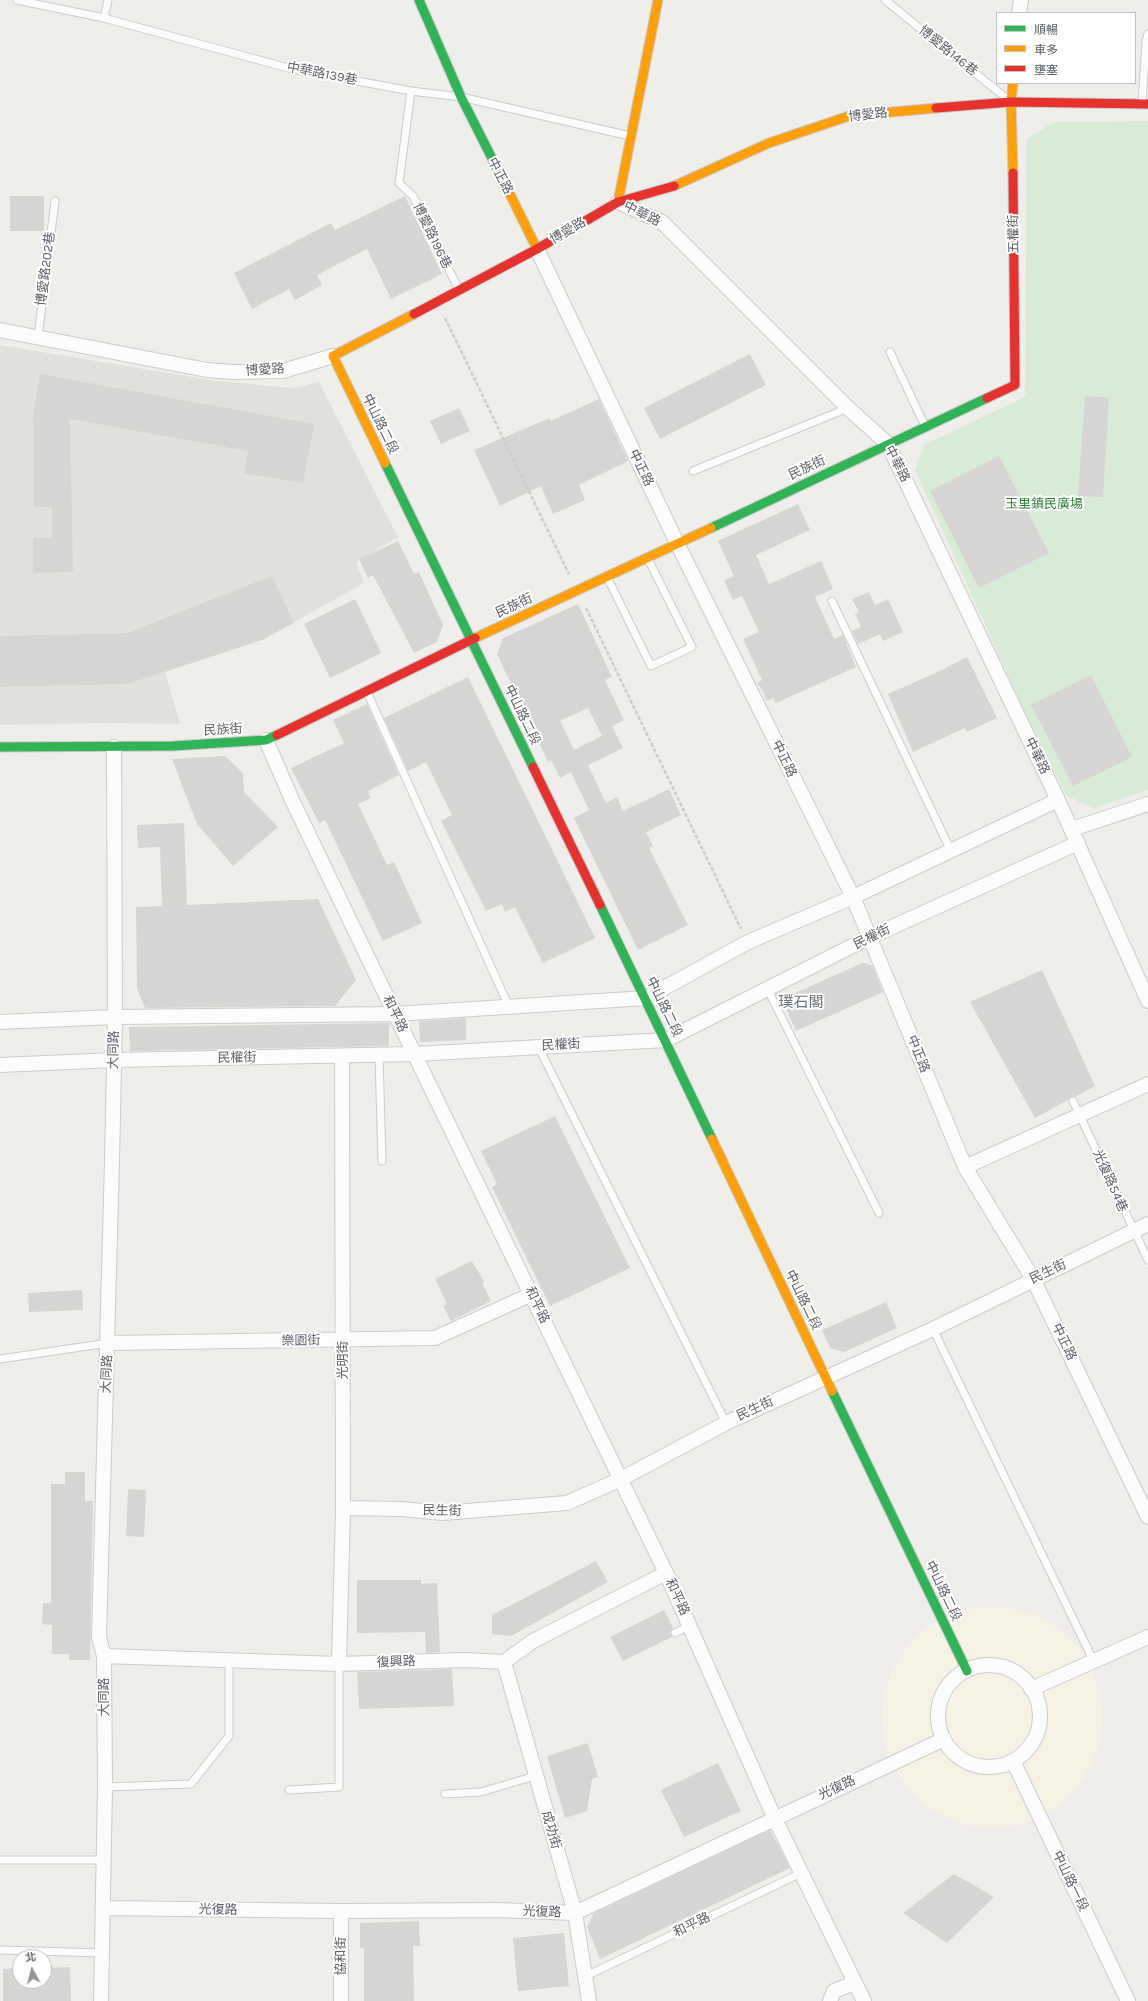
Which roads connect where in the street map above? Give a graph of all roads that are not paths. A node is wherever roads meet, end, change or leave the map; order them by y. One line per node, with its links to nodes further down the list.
1 (17, 0): 8 (lane, 中華路139巷)
2 (108, 0): 8 (lane)
3 (419, 0): 12 (street, 中正路)
4 (658, 0): 15 (street, 中華路)
5 (885, 0): 13 (lane, 博愛路146巷)
6 (1021, 0): 7 (street)
7 (1019, 12)
8 (104, 18): 11 (lane, 中華路139巷)
9 (1148, 34): 14 (lane)
10 (1013, 84): 13 (street, 五權街)
11 (411, 91): 12 (lane, 中華路139巷); 19 (lane, 博愛路196巷)
12 (461, 97): 15 (lane, 中華路139巷); 18 (street, 中正路)
13 (1011, 102): 14 (street, 博愛路); 17 (street, 博愛路); 24 (street, 五權街)
14 (1145, 104)
15 (630, 136): 17 (street, 中華路)
16 (54, 201): 21 (lane, 博愛路202巷)
17 (618, 202): 18 (street, 博愛路); 25 (street, 中華路)
18 (537, 249): 19 (street, 博愛路); 29 (street, 中正路)
19 (459, 290): 23 (street, 博愛路)
20 (0, 330): 21 (street, 博愛路)
21 (38, 337): 23 (street, 博愛路)
22 (890, 352): 26 (lane)
23 (333, 356): 33 (street, 中山路二段)
24 (1014, 385): 26 (street, 民族街)
25 (848, 408): 27 (street, 中華路); 28 (lane)
26 (925, 426): 27 (street, 民族街)
27 (888, 444): 29 (street, 民族街); 38 (street, 中華路)
28 (693, 471)
29 (677, 543): 30 (street, 民族街); 43 (street, 中正路)
30 (647, 557): 31 (street, 民族街); 31 (lane)
31 (607, 577): 33 (street, 民族街)
32 (832, 601): 42 (lane)
33 (471, 640): 34 (street, 民族街); 46 (street, 中山路二段)
34 (366, 690): 35 (street, 民族街); 48 (lane)
35 (266, 740): 37 (street, 民族街); 49 (street, 和平路)
36 (0, 747): 37 (street, 民族街)
37 (114, 747): 50 (street, 大同路)
38 (1058, 800): 40 (street, 中華路); 42 (street)
39 (1148, 804): 40 (street)
40 (1072, 829): 41 (street, 中華路)
41 (1078, 843): 44 (street, 民權街); 47 (street, 中華路)
42 (951, 851): 43 (street)
43 (853, 897): 44 (street, 中正路); 46 (street)
44 (870, 937): 45 (street, 民權街); 63 (street, 中正路)
45 (768, 990): 52 (street, 民權街); 64 (lane)
46 (646, 998): 48 (street); 52 (street, 中山路二段)
47 (1148, 1001)
48 (509, 1007): 49 (street)
49 (395, 1014): 50 (street); 54 (street, 和平路)
50 (115, 1018): 51 (street); 57 (street, 大同路)
51 (0, 1022)
52 (666, 1040): 53 (street, 民權街); 74 (street, 中山路二段)
53 (538, 1046): 54 (street, 民權街); 75 (lane)
54 (415, 1054): 55 (street, 民權街); 69 (street, 和平路)
55 (379, 1055): 56 (street, 民權街); 62 (lane)
56 (342, 1056): 57 (street, 民權街); 71 (street, 光明街)
57 (114, 1060): 58 (street, 民權街); 72 (street, 大同路)
58 (0, 1064)
59 (1148, 1084): 61 (street)
60 (1073, 1101): 61 (lane, 光復路54巷)
61 (1080, 1114): 63 (street); 66 (lane, 光復路54巷)
62 (382, 1161)
63 (965, 1167): 68 (street, 中正路)
64 (880, 1213)
65 (1148, 1224): 66 (street, 民生街)
66 (1134, 1232): 67 (lane, 光復路54巷); 68 (street, 民生街)
67 (1148, 1260)
68 (1033, 1279): 70 (street, 民生街); 78 (street, 中正路)
69 (532, 1294): 71 (street, 樂園街); 76 (street, 和平路)
70 (933, 1329): 74 (street, 民生街); 86 (lane)
71 (342, 1340): 72 (street, 樂園街); 77 (street, 光明街)
72 (108, 1343): 73 (lane); 83 (street, 大同路)
73 (0, 1358)
74 (826, 1376): 75 (street, 民生街); 88 (street, 中山路二段)
75 (726, 1423): 76 (street, 民生街)
76 (619, 1480): 77 (street, 民生街); 79 (street, 和平路)
77 (344, 1508): 87 (street, 光明街)
78 (1148, 1517)
79 (666, 1573): 80 (street, 和平路); 85 (street)
80 (691, 1625): 81 (lane); 96 (street, 和平路)
81 (675, 1633)
82 (1148, 1636): 86 (street)
83 (104, 1656): 84 (street, 復興路); 93 (street, 大同路)
84 (229, 1661): 87 (street, 復興路); 93 (lane)
85 (504, 1662): 87 (street, 復興路); 92 (street, 成功街)
86 (1094, 1662): 89 (street)
87 (338, 1664): 94 (lane)
88 (968, 1671): 89 (street); 90 (street)
89 (1031, 1689): 91 (street)
90 (942, 1740): 91 (street); 96 (street, 光復路)
91 (1013, 1761): 112 (street, 中山路一段)
92 (535, 1776): 95 (lane); 102 (street, 成功街)
93 (105, 1787): 98 (street, 大同路)
94 (289, 1790)
95 (445, 1794)
96 (774, 1817): 99 (street, 和平路); 102 (street, 光復路)
97 (0, 1860): 98 (lane)
98 (103, 1860): 100 (street, 大同路)
99 (801, 1873): 105 (lane, 和平路); 106 (street, 和平路)
100 (103, 1908): 101 (street, 光復路); 104 (street, 大同路)
101 (341, 1911): 102 (street, 光復路); 108 (street, 協和街)
102 (575, 1913): 105 (street, 成功街)
103 (0, 1950): 104 (lane)
104 (103, 1953): 107 (street, 大同路)
105 (584, 1977): 109 (street, 成功街)
106 (854, 1983): 110 (street); 111 (street, 和平路)
107 (101, 2001)
108 (341, 2001)
109 (589, 2001)
110 (830, 2001)
111 (864, 2001)
112 (1128, 2001)

